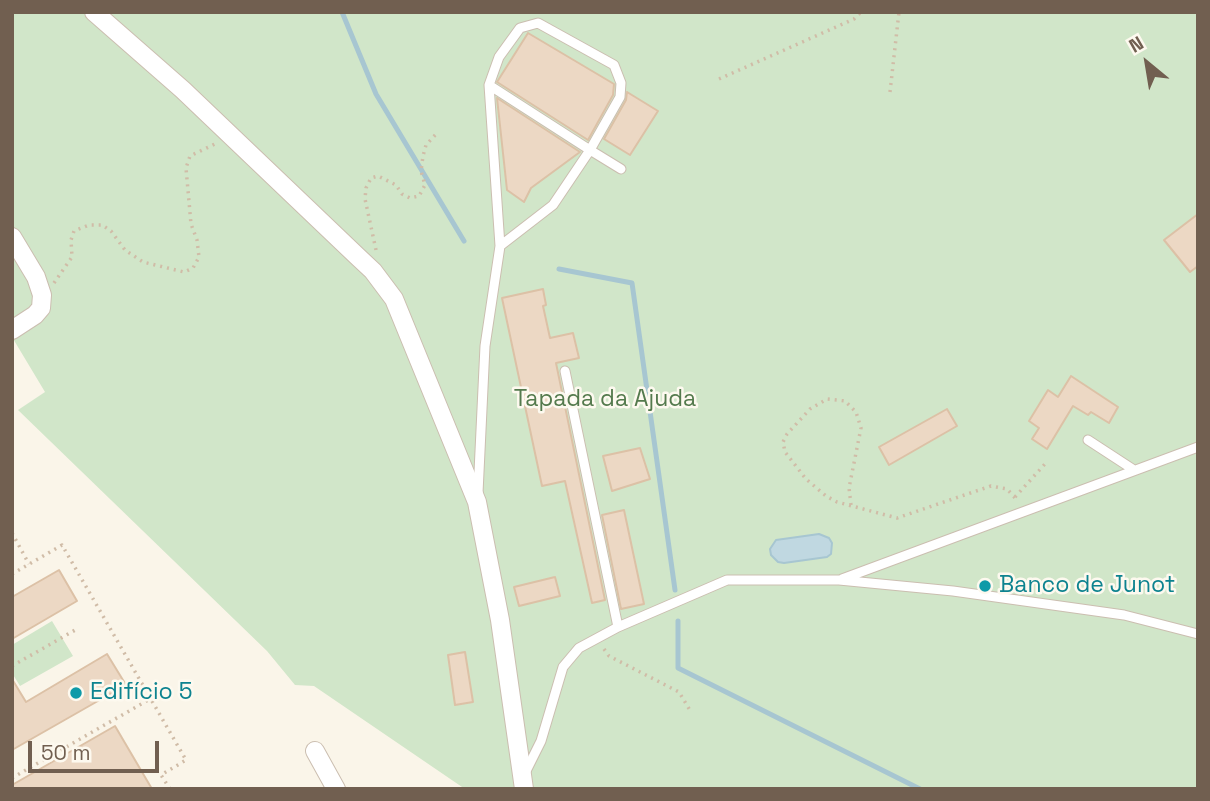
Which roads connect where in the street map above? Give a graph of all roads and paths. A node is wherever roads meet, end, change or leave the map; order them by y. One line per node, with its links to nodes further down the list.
1 (94, 12): 8 (street)
2 (861, 12): 4 (path)
3 (899, 12): 6 (path)
4 (719, 79)
5 (489, 85): 9 (lane); 9 (lane); 12 (lane)
6 (890, 92)
7 (437, 133): 13 (path)
8 (236, 142): 13 (street); 14 (path)
9 (590, 150): 10 (lane); 12 (lane)
10 (621, 169)
11 (12, 237): 14 (street)
12 (500, 246): 22 (lane)
13 (373, 271): 22 (street)
14 (42, 295): 15 (street)
15 (12, 330)
16 (565, 371): 29 (lane)
17 (1088, 440): 20 (lane)
18 (1198, 447): 20 (lane)
19 (1045, 464): 21 (path)
20 (1135, 470): 24 (lane)
21 (1015, 497): 23 (path); 24 (path)
22 (477, 502): 38 (street)
23 (851, 505): 23 (path)
24 (1021, 512): 28 (lane)
25 (12, 533): 26 (path)
26 (29, 564): 27 (path); 34 (path)
27 (12, 574)
28 (839, 580): 29 (lane); 31 (lane)
29 (618, 627): 32 (lane)
30 (78, 629): 33 (path)
31 (1198, 634)
32 (597, 638): 35 (path); 38 (lane)
33 (12, 666)
34 (150, 698): 37 (path); 39 (path)
35 (691, 712)
36 (315, 751): 40 (street)
37 (12, 778)
38 (523, 783)
39 (170, 789)
40 (336, 789)

